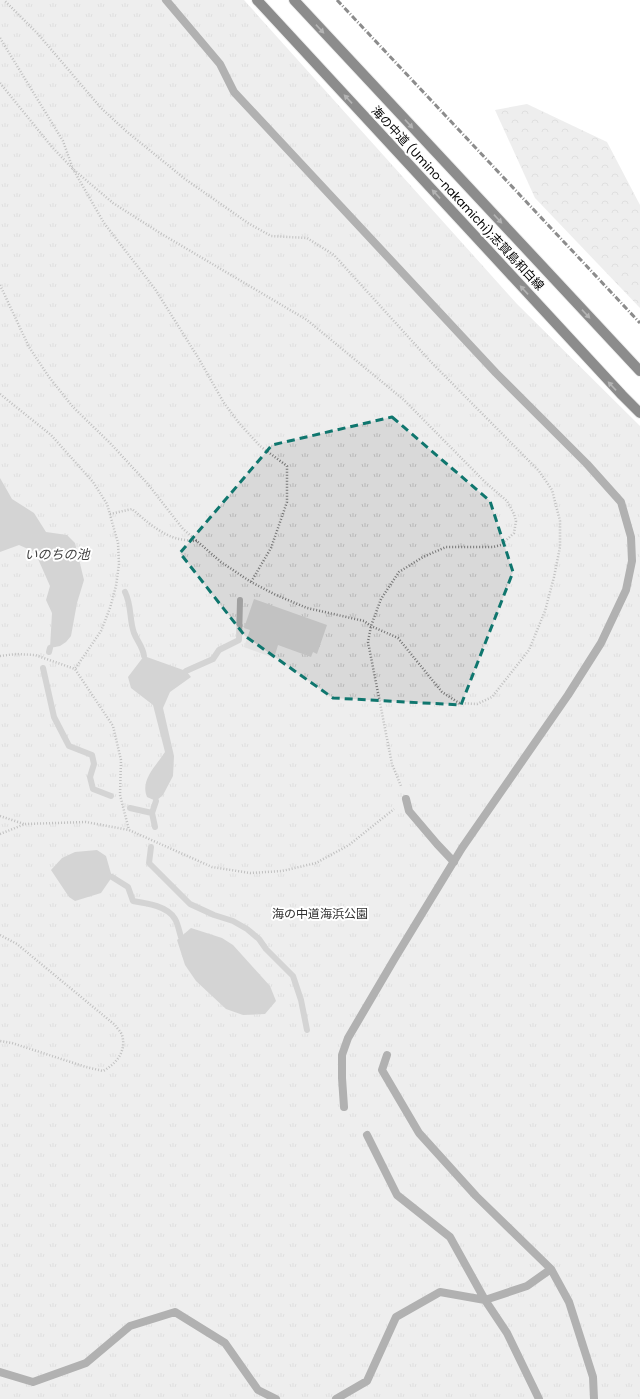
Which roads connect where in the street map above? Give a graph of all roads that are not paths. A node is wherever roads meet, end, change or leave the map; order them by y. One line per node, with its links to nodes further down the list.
1 (166, 0): 7 (lane)
2 (257, 0): 5 (main road, 海の中道 (Umino-nakamichi);志賀島和白線, one-way to 2)
3 (294, 0): 4 (main road, 海の中道 (Umino-nakamichi);志賀島和白線, one-way to 4)
4 (640, 371)
5 (640, 413)
6 (406, 799): 7 (lane)
7 (454, 862): 9 (lane)
8 (387, 1055): 11 (lane)
9 (344, 1107)
10 (367, 1135): 12 (lane)
11 (551, 1269): 12 (lane); 17 (lane)
12 (485, 1300): 15 (lane); 16 (lane)
13 (0, 1372): 14 (lane)
14 (276, 1399)
15 (336, 1399)
16 (539, 1399)
17 (594, 1399)

